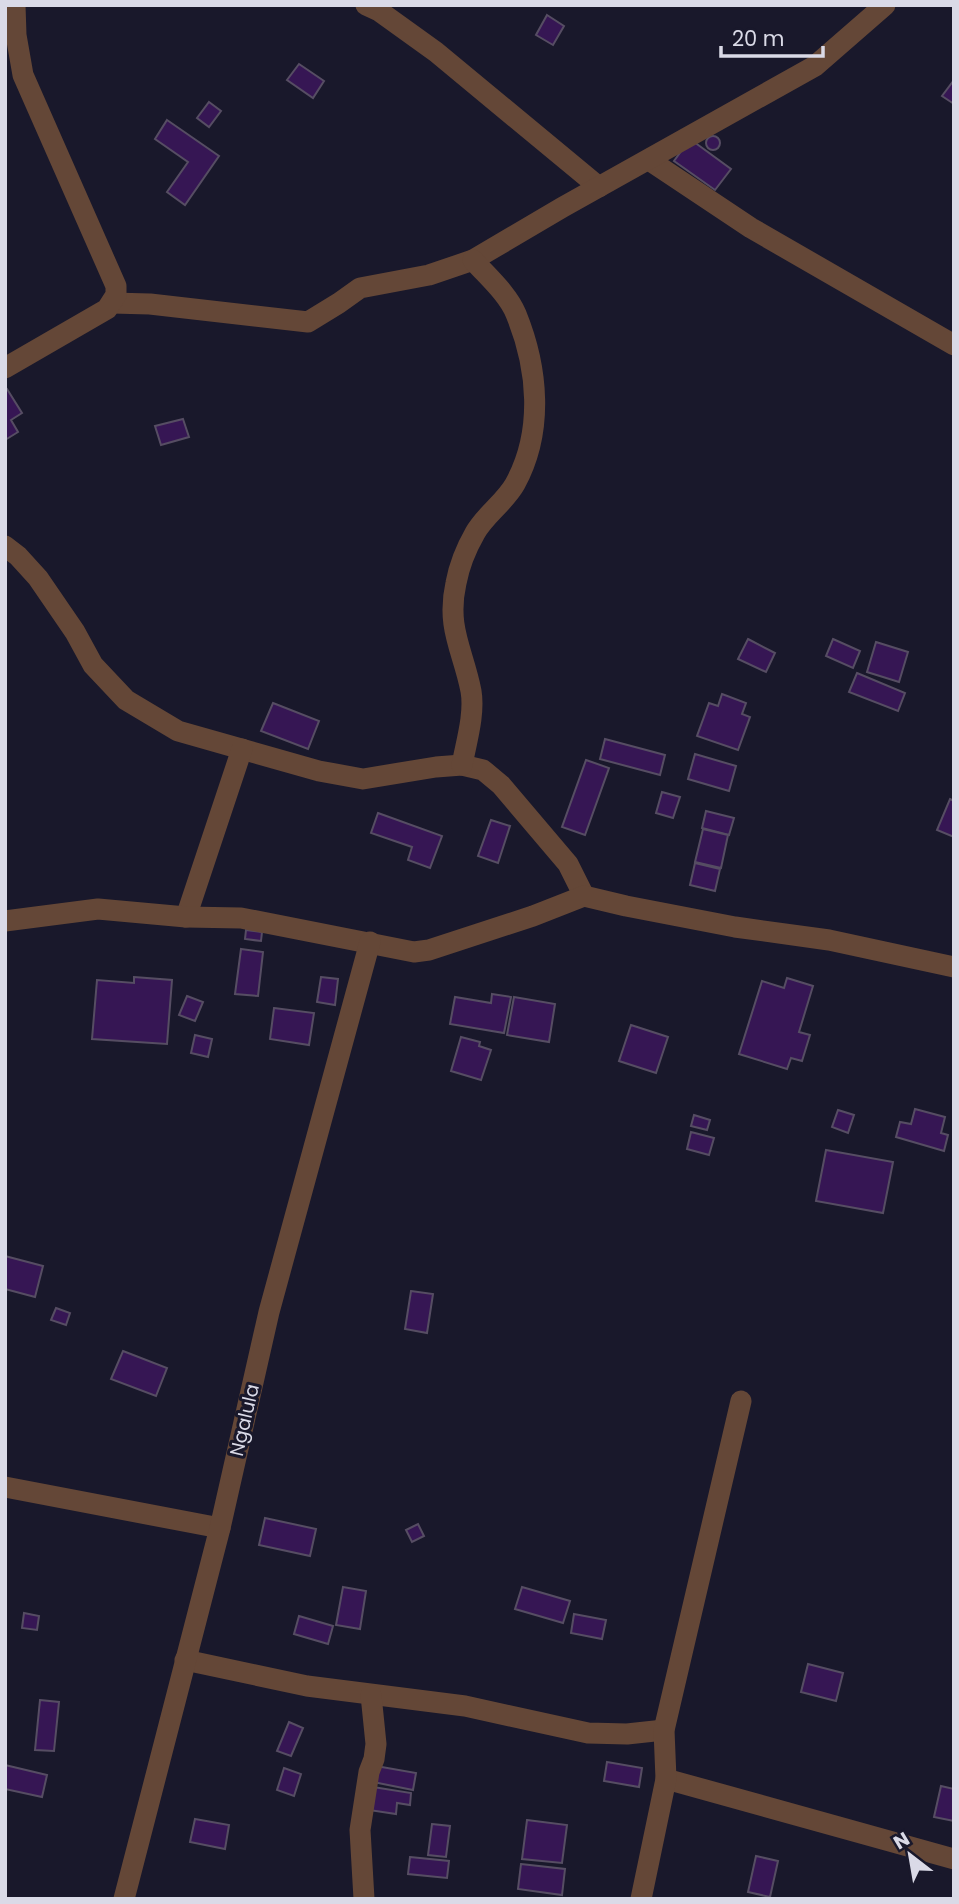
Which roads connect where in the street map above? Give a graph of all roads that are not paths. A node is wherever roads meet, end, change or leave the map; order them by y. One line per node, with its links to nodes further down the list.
1 (15, 5): 7 (street)
2 (366, 5): 5 (street)
3 (885, 5): 4 (street)
4 (649, 160): 5 (street); 8 (street)
5 (599, 187): 6 (street)
6 (473, 260): 7 (street); 12 (street)
7 (112, 303): 9 (street)
8 (954, 345)
9 (5, 368)
10 (5, 546): 11 (street)
11 (242, 749): 12 (street); 14 (street)
12 (462, 765): 13 (street)
13 (584, 896): 16 (street); 17 (street)
14 (186, 917): 15 (street); 16 (street)
15 (5, 921)
16 (370, 942): 20 (street, Ngalula)
17 (954, 967)
18 (741, 1401): 23 (street)
19 (5, 1487): 20 (street)
20 (220, 1528): 21 (street, Ngalula)
21 (185, 1660): 22 (street); 26 (street, Ngalula)
22 (371, 1695): 23 (street); 27 (street)
23 (664, 1730): 24 (street)
24 (666, 1779): 25 (street); 28 (street)
25 (954, 1859)
26 (124, 1899)
27 (364, 1899)
28 (640, 1899)

